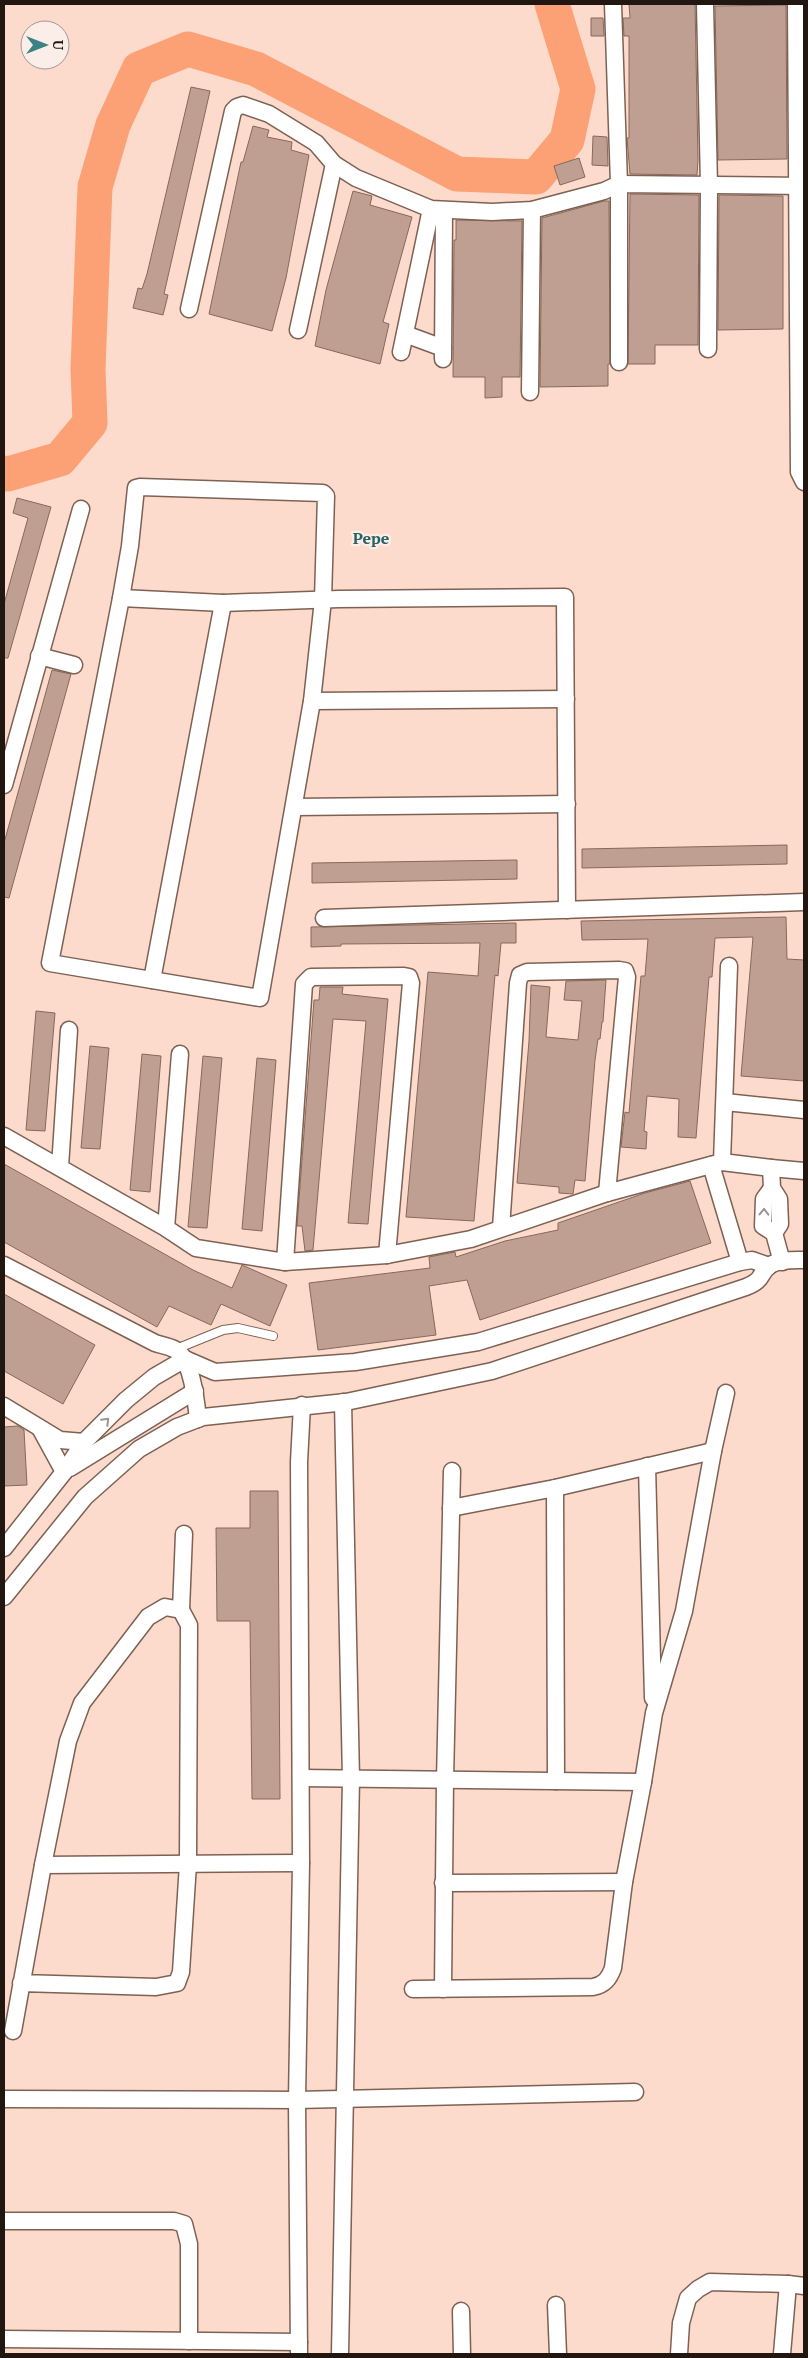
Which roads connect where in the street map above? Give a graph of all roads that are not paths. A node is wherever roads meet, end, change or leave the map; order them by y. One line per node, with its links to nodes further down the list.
1 (613, 4): 5 (street)
2 (705, 4): 6 (street)
3 (796, 4): 7 (street)
4 (334, 164): 8 (street); 10 (street); 11 (street)
5 (619, 184): 6 (street); 9 (street); 15 (street)
6 (709, 186): 7 (street); 13 (street)
7 (801, 186): 17 (street)
8 (438, 210): 9 (street); 12 (street); 12 (street)
9 (532, 210): 16 (street)
10 (189, 308)
11 (298, 330)
12 (405, 334): 14 (street)
13 (708, 349)
14 (401, 352)
15 (619, 362)
16 (530, 392)
17 (804, 482)
18 (82, 509): 22 (street)
19 (121, 598): 20 (street); 21 (street); 33 (street)
20 (323, 600): 21 (street); 24 (street); 25 (street)
21 (223, 603): 33 (street)
22 (39, 656): 23 (street); 26 (street)
23 (74, 665)
24 (566, 699): 25 (street); 27 (street)
25 (312, 701): 28 (street)
26 (4, 785)
27 (567, 804): 28 (street); 30 (street)
28 (294, 807): 33 (street)
29 (804, 902): 30 (street)
30 (567, 910): 31 (street)
31 (324, 918)
32 (729, 966): 36 (street)
33 (152, 980)
34 (69, 1030): 40 (street)
35 (180, 1054): 44 (street)
36 (725, 1102): 37 (street); 39 (street)
37 (804, 1110)
38 (4, 1136): 40 (street)
39 (716, 1163): 41 (street); 43 (street); 49 (street)
40 (60, 1167): 44 (street)
41 (771, 1168): 42 (street); 50 (street)
42 (804, 1171)
43 (607, 1193): 45 (street); 45 (street)
44 (166, 1228): 48 (street)
45 (501, 1228): 46 (street)
46 (387, 1256): 48 (street); 48 (street)
47 (804, 1260): 50 (street)
48 (285, 1262)
49 (740, 1262): 50 (street); 53 (street)
50 (775, 1264): 56 (street)
51 (4, 1265): 53 (street)
52 (273, 1336): 53 (lane)
53 (180, 1354): 54 (street); 61 (street, one-way to 53)
54 (195, 1391): 59 (street); 65 (street)
55 (726, 1393): 62 (street)
56 (343, 1402): 57 (street); 74 (street)
57 (302, 1405): 59 (street); 73 (street)
58 (4, 1406): 60 (street)
59 (198, 1419): 70 (street)
60 (40, 1428): 61 (street); 65 (street)
61 (84, 1442): 65 (street)
62 (713, 1451): 63 (street); 72 (street)
63 (647, 1466): 66 (street); 72 (street)
64 (452, 1471): 67 (street)
65 (64, 1472): 69 (street)
66 (555, 1488): 67 (street); 76 (street)
67 (451, 1508): 75 (street)
68 (184, 1534): 71 (street)
69 (4, 1548)
70 (4, 1597)
71 (181, 1610): 79 (street); 80 (street)
72 (654, 1713): 77 (street)
73 (301, 1778): 74 (street); 78 (street)
74 (351, 1779): 75 (street); 88 (street)
75 (445, 1780): 76 (street); 82 (street)
76 (556, 1781): 77 (street)
77 (643, 1782): 81 (street)
78 (301, 1862): 79 (street); 90 (street)
79 (188, 1864): 80 (street); 83 (street)
80 (43, 1865): 83 (street)
81 (624, 1882): 82 (street); 85 (street)
82 (443, 1883): 85 (street)
83 (21, 1983): 86 (street)
84 (413, 1989): 85 (street)
85 (442, 1989)
86 (13, 2031)
87 (636, 2092): 88 (street)
88 (346, 2098): 90 (street); 102 (street)
89 (4, 2099): 90 (street)
90 (297, 2100): 101 (street)
91 (4, 2221): 97 (street)
92 (788, 2284): 93 (street); 105 (street); 106 (street)
93 (804, 2286)
94 (556, 2305): 104 (street)
95 (461, 2311): 103 (street)
96 (4, 2338): 98 (street)
97 (189, 2341): 99 (street); 100 (street)
98 (47, 2347): 99 (street)
99 (162, 2347)
100 (270, 2348): 101 (street)
101 (299, 2348)
102 (340, 2354)
103 (462, 2354)
104 (558, 2354)
105 (679, 2354)
106 (782, 2354)

